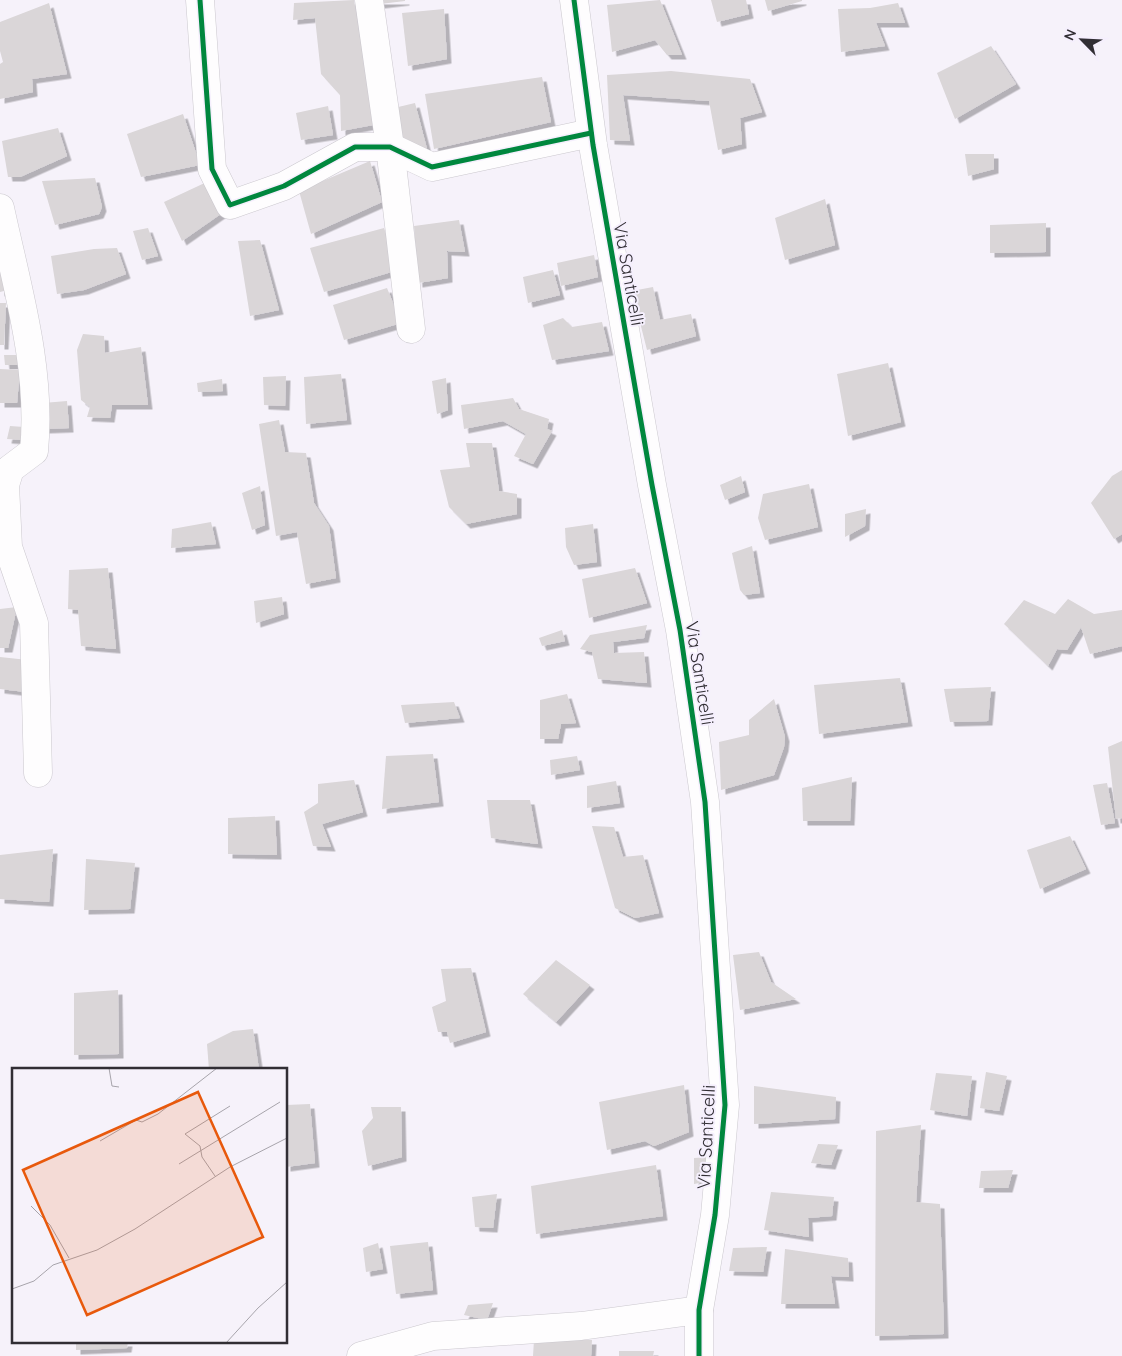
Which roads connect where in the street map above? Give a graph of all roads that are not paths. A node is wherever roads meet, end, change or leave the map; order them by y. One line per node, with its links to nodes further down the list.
1 (200, 0): 5 (street)
2 (369, 0): 5 (street)
3 (574, 0): 4 (street, Via Santicelli)
4 (591, 133): 5 (street); 9 (street, Via Santicelli)
5 (390, 147): 7 (street)
6 (0, 208): 8 (street)
7 (411, 329)
8 (38, 773)
9 (699, 1310): 10 (street); 11 (street, Via Santicelli)
10 (361, 1356)
11 (699, 1356)

